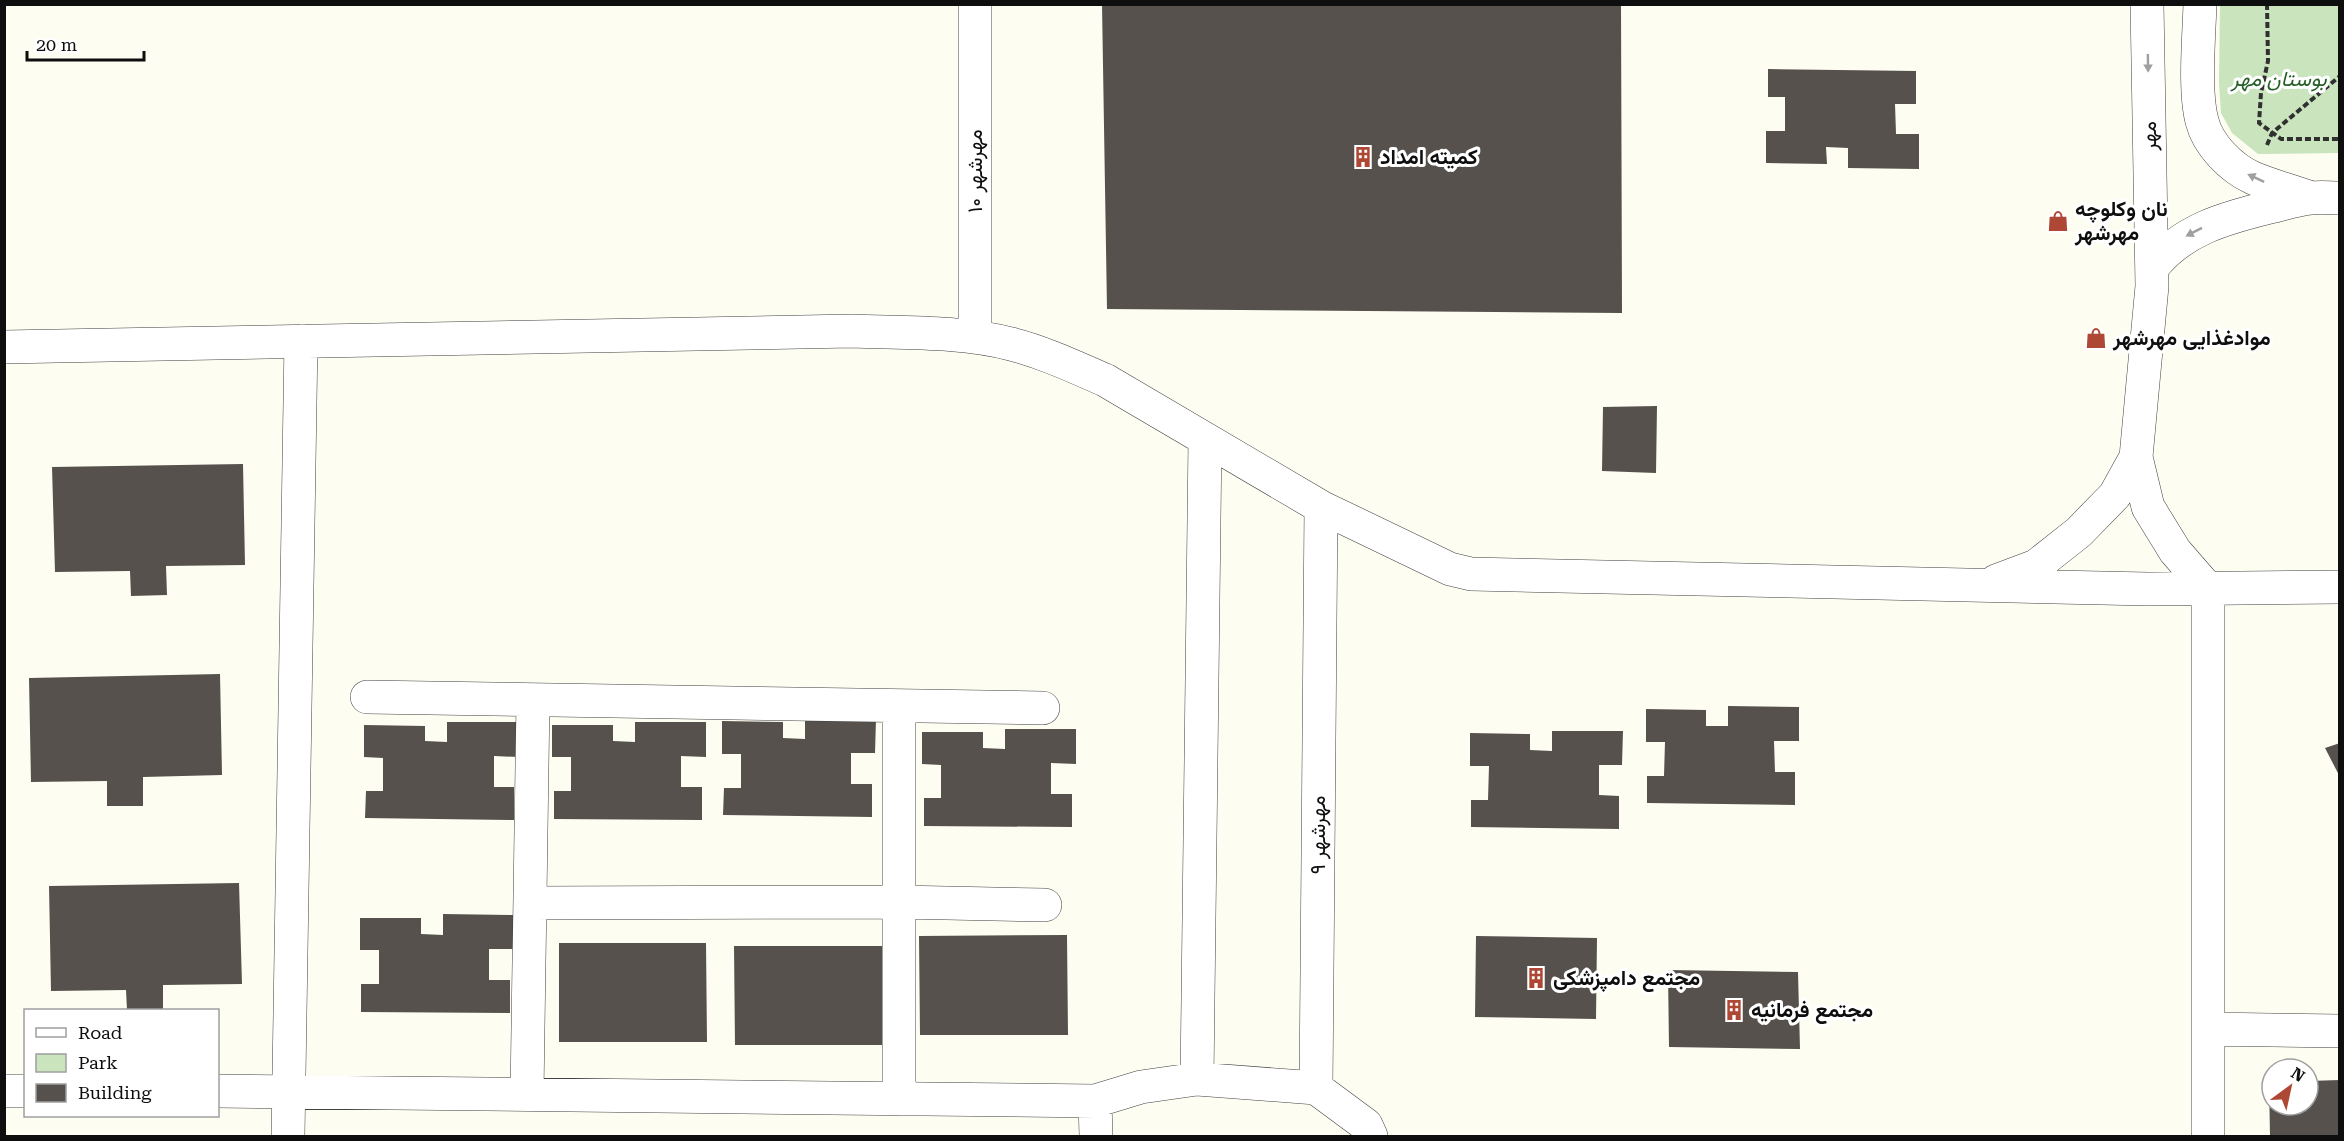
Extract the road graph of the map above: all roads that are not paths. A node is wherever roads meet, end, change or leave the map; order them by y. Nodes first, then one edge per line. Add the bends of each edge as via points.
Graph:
1 (975, 4) edge
2 (2147, 4) edge
3 (2200, 4) edge
4 (2325, 198) edge
5 (2152, 268) junction
6 (975, 337) junction
7 (301, 341) junction
8 (4, 347) edge
9 (1205, 440) junction
10 (2136, 457) junction
11 (1321, 507) junction
12 (1985, 586) junction
13 (2340, 588) edge
14 (2208, 589) junction
15 (367, 697) dead end
16 (533, 700) junction
17 (899, 707) junction
18 (1043, 708) dead end
19 (899, 902) junction
20 (530, 903) junction
21 (1045, 905) dead end
22 (2208, 1029) junction
23 (2340, 1031) edge
24 (1197, 1079) junction
25 (1316, 1088) junction
26 (4, 1090) edge
27 (24, 1091) edge
28 (219, 1091) edge
29 (288, 1091) junction
30 (527, 1094) junction
31 (899, 1099) junction
32 (1095, 1101) junction
33 (288, 1137) edge
34 (1096, 1137) edge
35 (1371, 1137) edge
36 (2208, 1137) edge

1 - 6 street, مهرشهر ۱۰
2 -> 5 street, مهر
4 -> 3 street via 2252,177 2223,156 2210,140 2202,121 2199,88
4 -> 5 street via 2252,211 2204,227 2168,248
5 - 10 street, مهر
6 - 7 street via 852,331
6 - 9 street via 1012,344 1105,380
7 - 8 street
7 - 29 street
9 - 11 street
9 - 24 street
10 - 12 street via 2115,495 2079,532 2036,566
10 - 14 street via 2148,507 2175,551
11 - 12 street via 1450,569 1471,574
11 - 25 street, مهرشهر ۹
12 - 14 street
13 - 14 street
14 - 22 street
15 - 16 street
16 - 17 street
16 - 20 street
17 - 18 street
17 - 19 street
19 - 20 street
19 - 21 street
19 - 31 street
20 - 30 street
22 - 23 street
22 - 36 street
24 - 25 street
24 - 32 street via 1141,1088
25 - 35 street via 1365,1125
26 - 27 street
28 - 29 street
29 - 30 street
29 - 33 street
30 - 31 street
31 - 32 street
32 - 34 street

